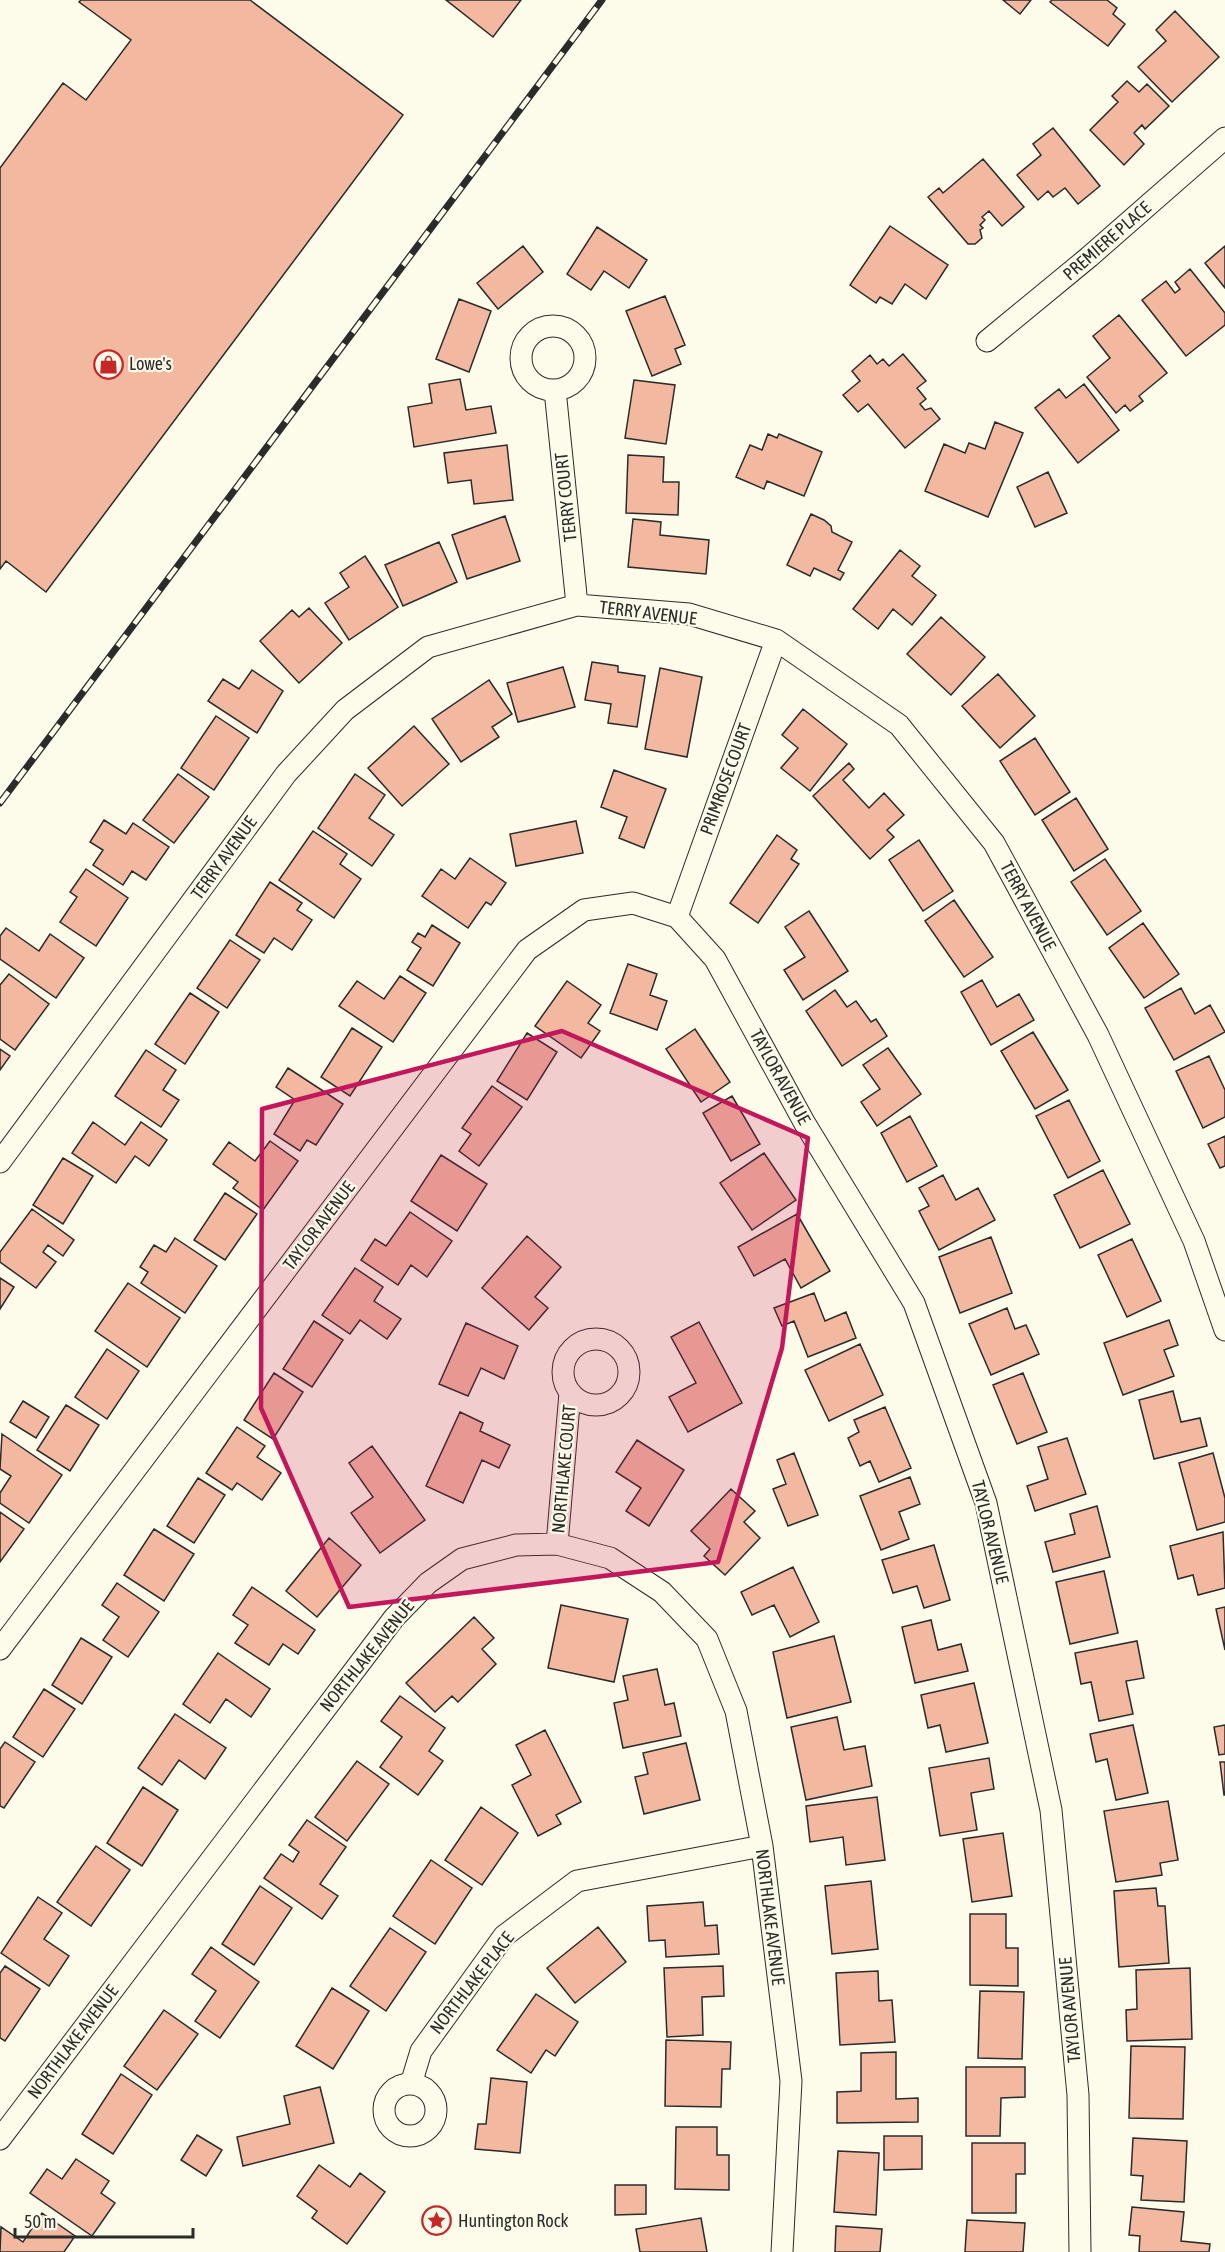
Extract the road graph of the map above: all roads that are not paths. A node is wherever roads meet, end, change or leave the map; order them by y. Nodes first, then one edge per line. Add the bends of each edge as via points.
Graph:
1 (1225, 138) edge
2 (987, 341) dead end
3 (555, 390) dead end
4 (577, 605) junction
5 (776, 640) junction
6 (677, 917) junction
7 (0, 1162) edge
8 (1225, 1330) edge
9 (570, 1393) dead end
10 (557, 1544) junction
11 (0, 1649) edge
12 (762, 1846) junction
13 (411, 2084) dead end
14 (0, 2139) edge
15 (782, 2252) edge
16 (1080, 2252) edge

1 - 2 street, PREMIERE PLACE
3 - 4 street, TERRY COURT
4 - 5 street, TERRY AVENUE via 689,614
4 - 7 street, TERRY AVENUE via 428,647 345,710 286,774
5 - 6 street, PRIMROSE COURT
5 - 8 street, TERRY AVENUE via 899,725 994,843 1098,1035 1194,1241
6 - 11 street, TAYLOR AVENUE via 633,903 584,910 527,950
6 - 16 street, TAYLOR AVENUE via 715,959 804,1122 914,1303 986,1503 1051,1810 1078,2095
9 - 10 street, NORTHLAKE COURT
10 - 12 street, NORTHLAKE AVENUE via 610,1558 662,1592 707,1639 736,1711
10 - 14 street, NORTHLAKE AVENUE via 516,1545 462,1559 428,1583 394,1618
12 - 13 street, NORTHLAKE PLACE via 577,1881 504,1936 421,2051
12 - 15 street, NORTHLAKE AVENUE via 791,2081

